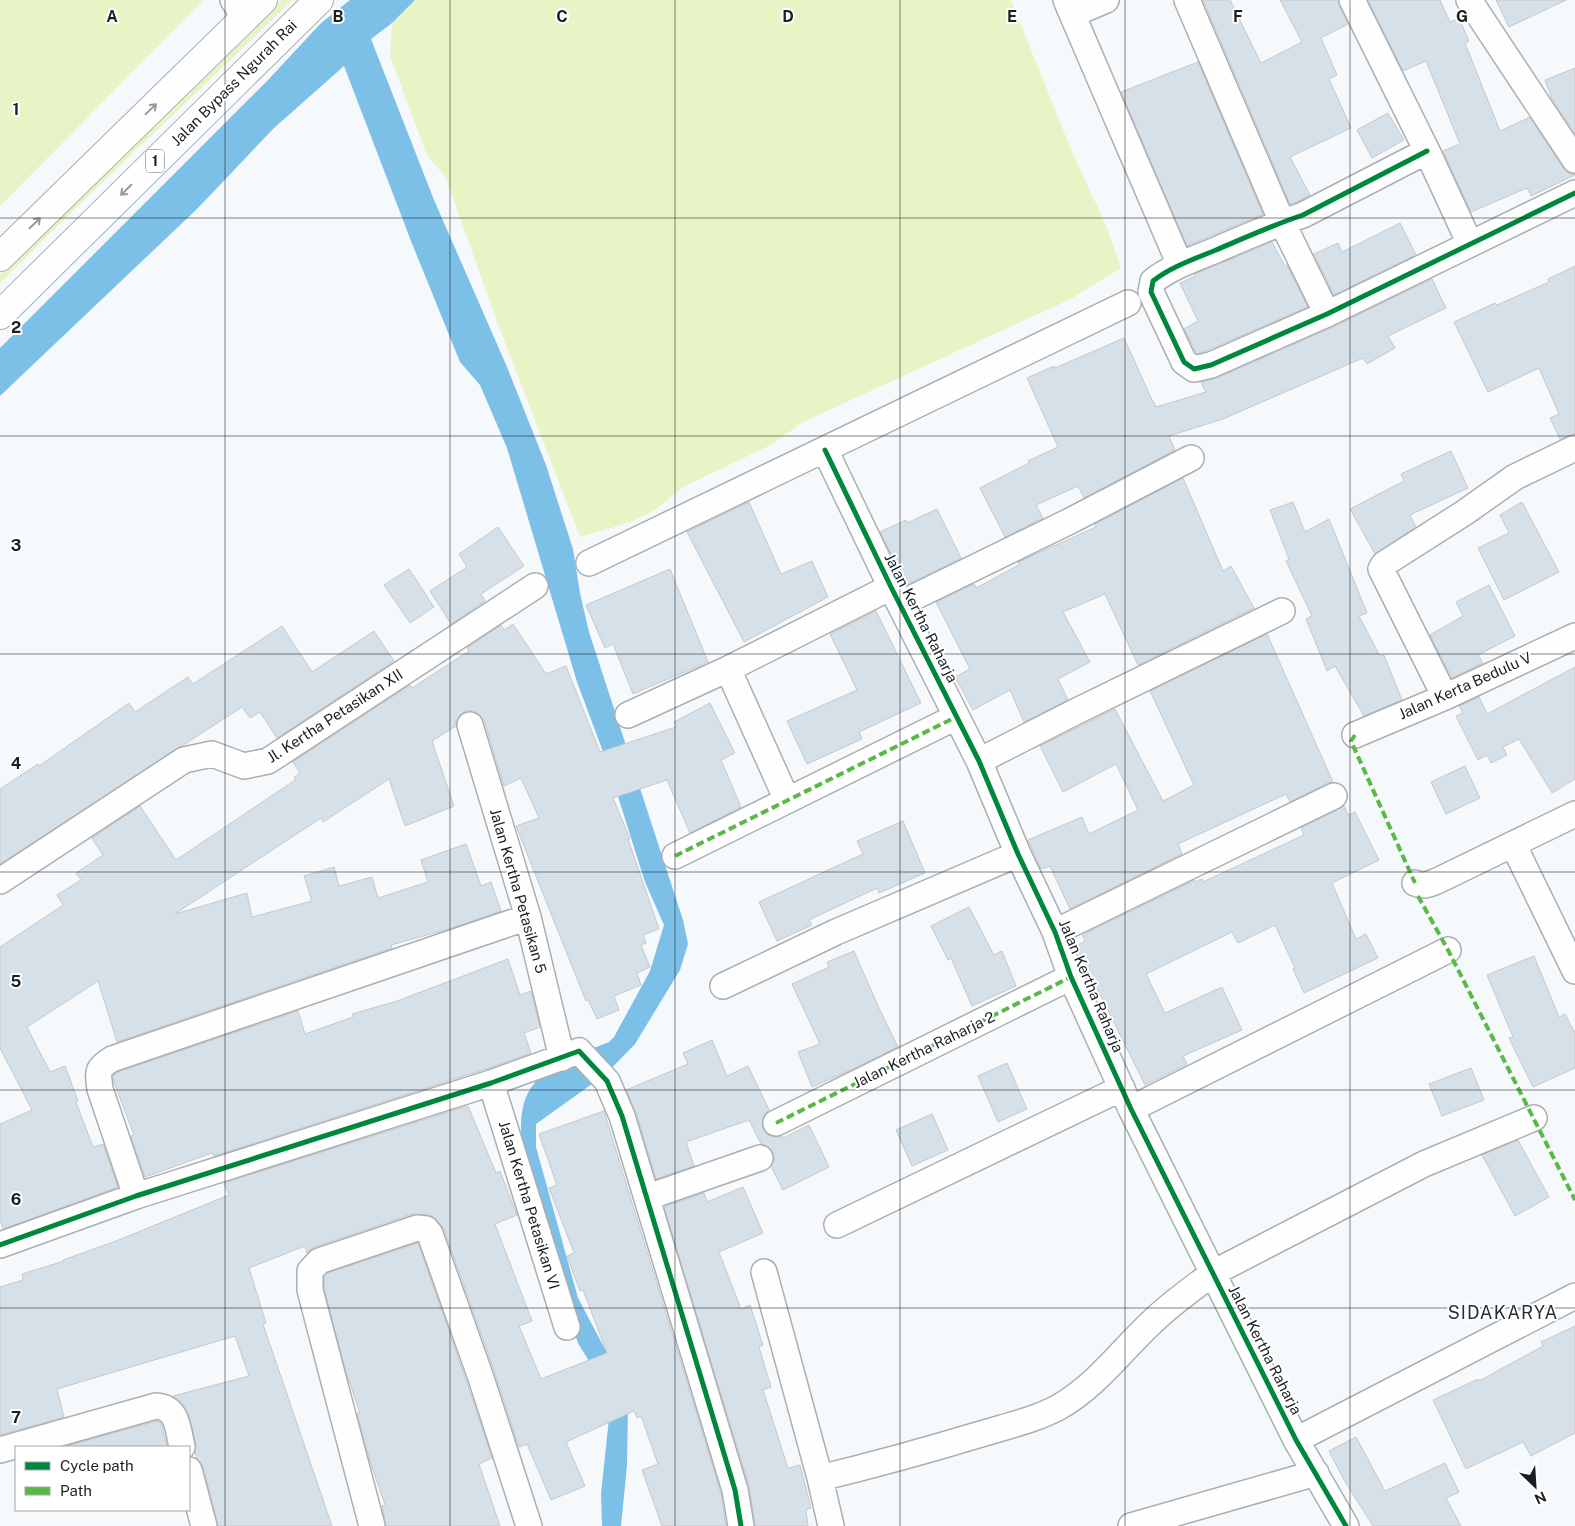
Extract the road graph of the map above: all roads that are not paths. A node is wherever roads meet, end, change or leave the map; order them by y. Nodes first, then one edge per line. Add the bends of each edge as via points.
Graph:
1 (1106, 0) edge
2 (1187, 0) edge
3 (1352, 0) edge
4 (1469, 0) edge
5 (315, 4) edge
6 (247, 6) edge
7 (1070, 7) edge
8 (1427, 151) junction
9 (1575, 160) edge
10 (1575, 193) edge
11 (1282, 222) junction
12 (1470, 244) junction
13 (0, 257) edge
14 (1180, 265) junction
15 (1128, 302) dead end
16 (1327, 314) junction
17 (0, 315) edge
18 (1575, 448) edge
19 (825, 450) junction
20 (1191, 458) dead end
21 (589, 563) dead end
22 (535, 586) dead end
23 (896, 595) junction
24 (1282, 611) dead end
25 (1575, 636) edge
26 (728, 669) junction
27 (1444, 697) junction
28 (628, 714) dead end
29 (956, 717) junction
30 (470, 725) dead end
31 (1354, 735) dead end
32 (979, 761) junction
33 (1334, 796) dead end
34 (787, 800) junction
35 (1575, 814) edge
36 (1513, 844) junction
37 (1018, 854) junction
38 (675, 856) dead end
39 (0, 881) edge
40 (1415, 883) dead end
41 (528, 917) junction
42 (1055, 932) junction
43 (1448, 950) dead end
44 (1575, 970) edge
45 (1071, 977) junction
46 (723, 986) dead end
47 (571, 1054) junction
48 (491, 1084) junction
49 (1127, 1098) junction
50 (1534, 1118) dead end
51 (776, 1123) dead end
52 (760, 1158) dead end
53 (136, 1196) junction
54 (648, 1197) junction
55 (837, 1225) dead end
56 (0, 1245) edge
57 (764, 1272) dead end
58 (1213, 1273) junction
59 (1575, 1296) edge
60 (567, 1326) dead end
61 (1296, 1440) junction
62 (182, 1446) edge
63 (0, 1450) edge
64 (1316, 1472) junction
65 (190, 1474) edge
66 (820, 1478) junction
67 (204, 1526) edge
68 (372, 1526) edge
69 (529, 1526) edge
70 (742, 1526) edge
71 (832, 1526) edge
72 (1131, 1526) edge
73 (1346, 1526) edge

1 - 7 street
2 - 11 street
3 - 8 street
4 - 9 street
5 -> 17 highway, Jalan Bypass Ngurah Rai / 1
13 -> 6 highway
7 - 14 street
8 - 11 street
8 - 12 street
10 - 12 street
11 - 14 street
11 - 16 street
12 - 16 street
14 - 16 street via 1152,281 1151,292 1184,362 1194,369 1211,365
15 - 19 street
18 - 27 street via 1501,485 1381,569
19 - 21 street
19 - 23 street, Jalan Kertha Raharja
20 - 23 street via 1070,521
22 - 39 street, Jl. Kertha Petasikan XII via 268,762 244,766 212,754 184,760
23 - 26 street
23 - 29 street, Jalan Kertha Raharja
24 - 32 street
25 - 27 street, Jalan Kerta Bedulu V
26 - 28 street
26 - 34 street
27 - 31 street, Jalan Kerta Bedulu V
29 - 32 street, Jalan Kertha Raharja
29 - 34 street
30 - 41 street, Jalan Kertha Petasikan 5
32 - 37 street, Jalan Kertha Raharja
33 - 42 street
34 - 38 street
35 - 36 street
36 - 40 street via 1437,881 1425,885
36 - 44 street
37 - 42 street, Jalan Kertha Raharja
37 - 46 street via 836,932
41 - 47 street, Jalan Kertha Petasikan 5
41 - 53 street via 112,1059 101,1066 98,1072 100,1089
42 - 45 street, Jalan Kertha Raharja
43 - 49 street
45 - 49 street, Jalan Kertha Raharja
45 - 51 street, Jalan Kertha Raharja 2
47 - 48 street
47 - 54 street via 607,1082 622,1116
48 - 53 street
48 - 60 street, Jalan Kertha Petasikan VI
49 - 55 street
49 - 58 street, Jalan Kertha Raharja
50 - 58 street via 1424,1164
52 - 54 street
53 - 56 street
54 - 70 street via 735,1490
57 - 66 street
58 - 61 street, Jalan Kertha Raharja
58 - 66 street via 1150,1323 1107,1370 1060,1407 907,1456
59 - 61 street
61 - 64 street, Jalan Kertha Raharja
62 - 63 street via 173,1414 164,1406 156,1406
64 - 72 street
64 - 73 street, Jalan Kertha Raharja
65 - 67 street
66 - 71 street
68 - 69 street via 310,1290 310,1271 320,1261 417,1228 426,1228 430,1234

